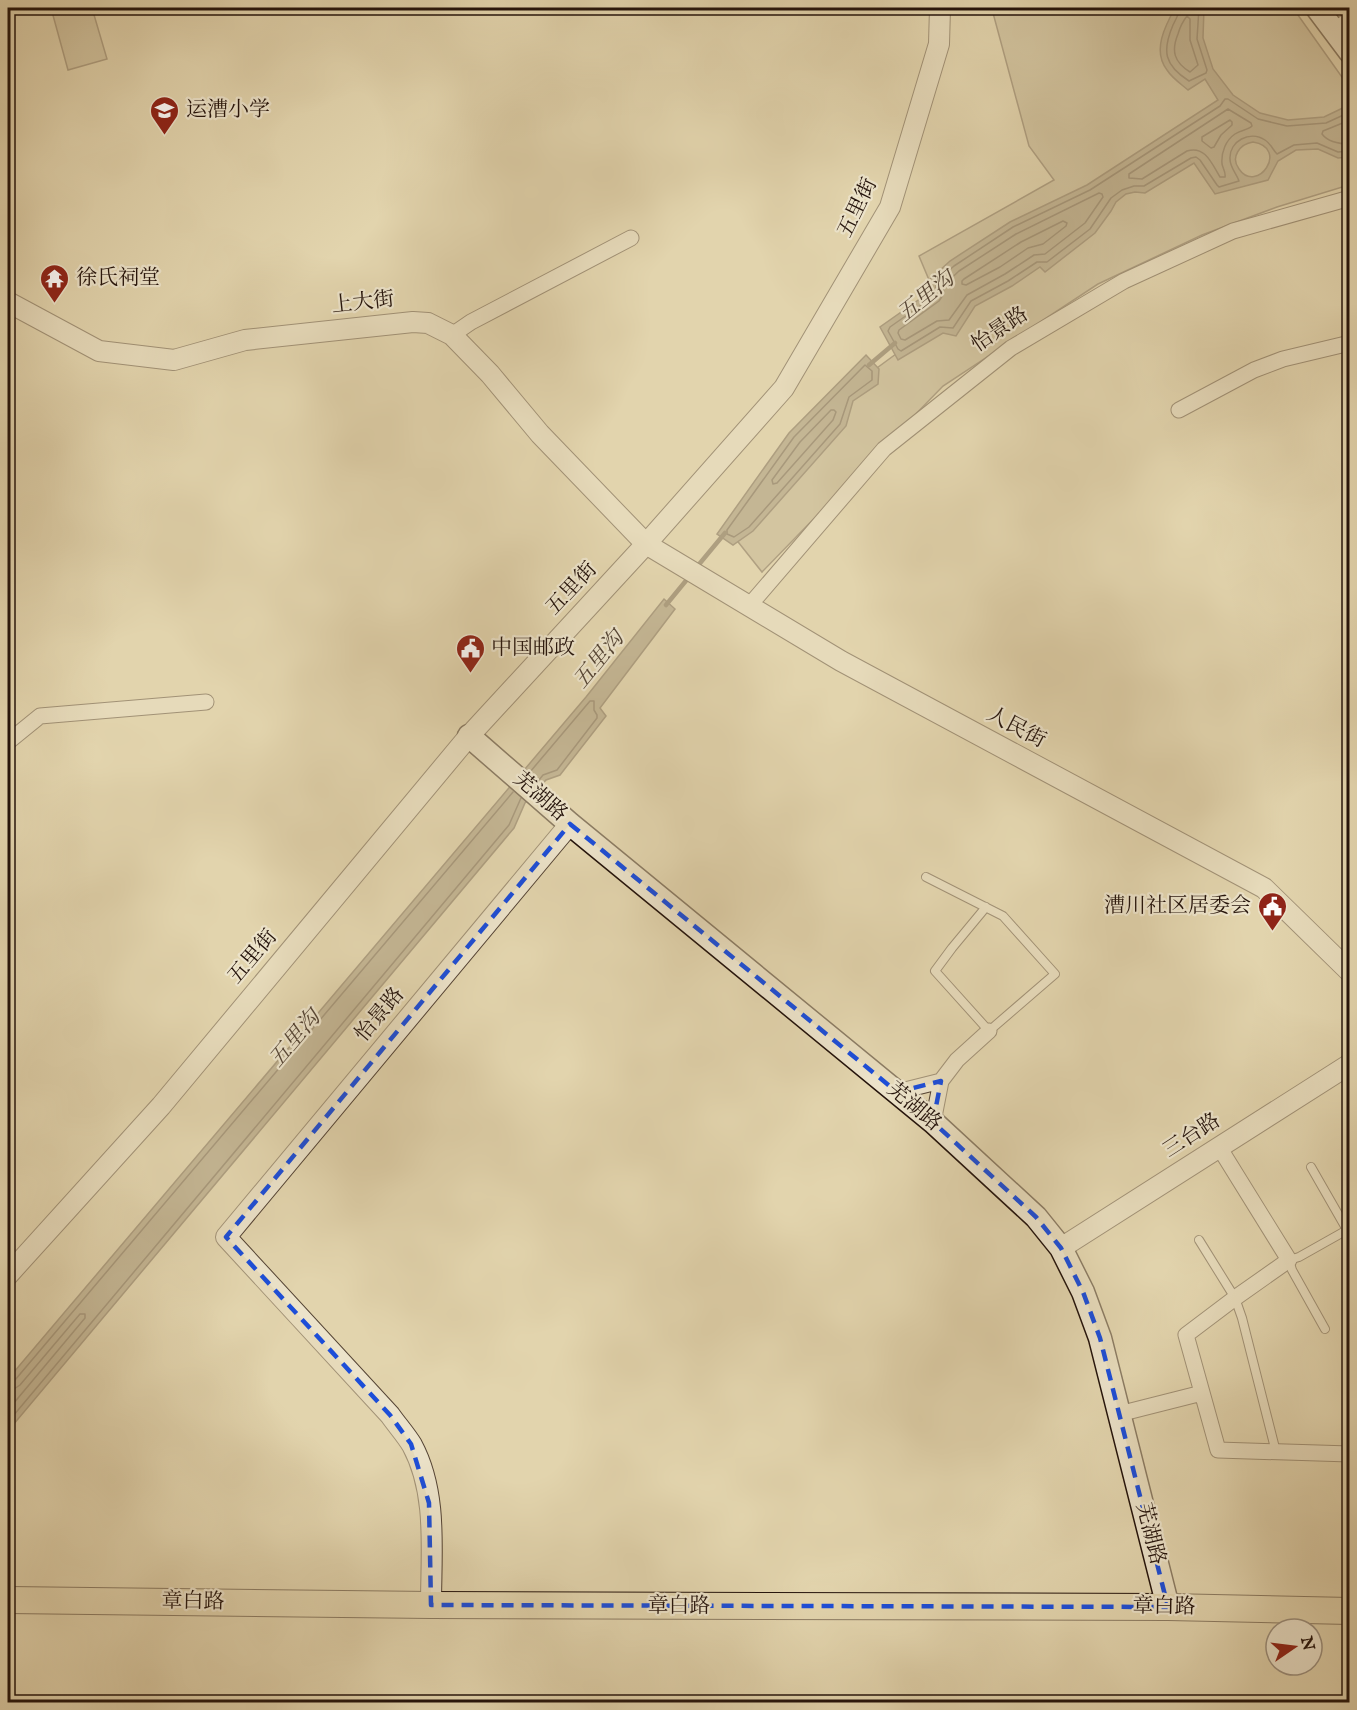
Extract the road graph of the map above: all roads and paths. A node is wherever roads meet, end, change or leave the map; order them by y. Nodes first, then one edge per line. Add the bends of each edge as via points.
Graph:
1 (940, 8) edge
2 (1317, 8) edge
3 (1341, 21) edge
4 (1350, 52) edge
5 (1350, 198) edge
6 (631, 238) dead end
7 (8, 302) edge
8 (452, 335) junction
9 (1350, 343) edge
10 (1179, 410) dead end
11 (646, 544) junction
12 (749, 606) junction
13 (206, 702) dead end
14 (469, 735) junction
15 (8, 742) edge
16 (570, 824) junction
17 (926, 877) dead end
18 (986, 907) junction
19 (1350, 972) edge
20 (989, 1031) junction
21 (1350, 1064) edge
22 (941, 1081) junction
23 (897, 1092) junction
24 (933, 1122) junction
25 (1219, 1147) junction
26 (1311, 1167) dead end
27 (1348, 1232) edge
28 (1199, 1240) dead end
29 (1061, 1248) junction
30 (1289, 1260) junction
31 (8, 1275) edge
32 (1235, 1298) junction
33 (1325, 1329) dead end
34 (1347, 1378) dead end
35 (1350, 1388) edge
36 (1202, 1393) junction
37 (1119, 1414) junction
38 (1276, 1452) junction
39 (1350, 1454) edge
40 (8, 1600) edge
41 (431, 1605) junction
42 (1168, 1607) junction
43 (1350, 1611) edge

1 - 11 street, 五里街 via 939,44 890,207 784,388
2 - 3 main road
3 - 4 main road
5 - 12 street, 怡景路 via 1233,231 1124,281 1011,348 884,449
6 - 8 street
7 - 8 street, 上大街 via 99,351 174,360 245,340 413,322 428,323
8 - 11 street, 上大街
9 - 10 street via 1254,370
11 - 12 street, 人民街
11 - 14 street, 五里街
12 - 19 street, 人民街 via 841,661 1264,888
13 - 15 street via 40,716
14 - 16 main road, 芜湖路
14 - 31 street, 五里街 via 161,1106
16 - 23 main road, 芜湖路
16 - 41 street, 怡景路 via 226,1237 390,1415 411,1444 421,1465 429,1503
17 - 18 lane
18 - 20 lane via 935,971
18 - 20 lane via 1003,916 1055,974
20 - 22 street via 957,1060
21 - 25 street, 三台路
22 - 23 street
22 - 24 street
23 - 24 main road, 芜湖路
24 - 29 main road, 芜湖路 via 1036,1217
25 - 29 street, 三台路
25 - 30 street
26 - 27 lane
27 - 30 lane
28 - 32 lane
29 - 37 main road, 芜湖路 via 1100,1338
30 - 32 street
30 - 33 lane
32 - 36 street via 1186,1335
32 - 38 lane
34 - 35 lane
36 - 37 street
36 - 38 street via 1218,1450
37 - 42 main road, 芜湖路
38 - 39 street
40 - 41 main road, 章白路
41 - 42 main road, 章白路
42 - 43 main road, 章白路

